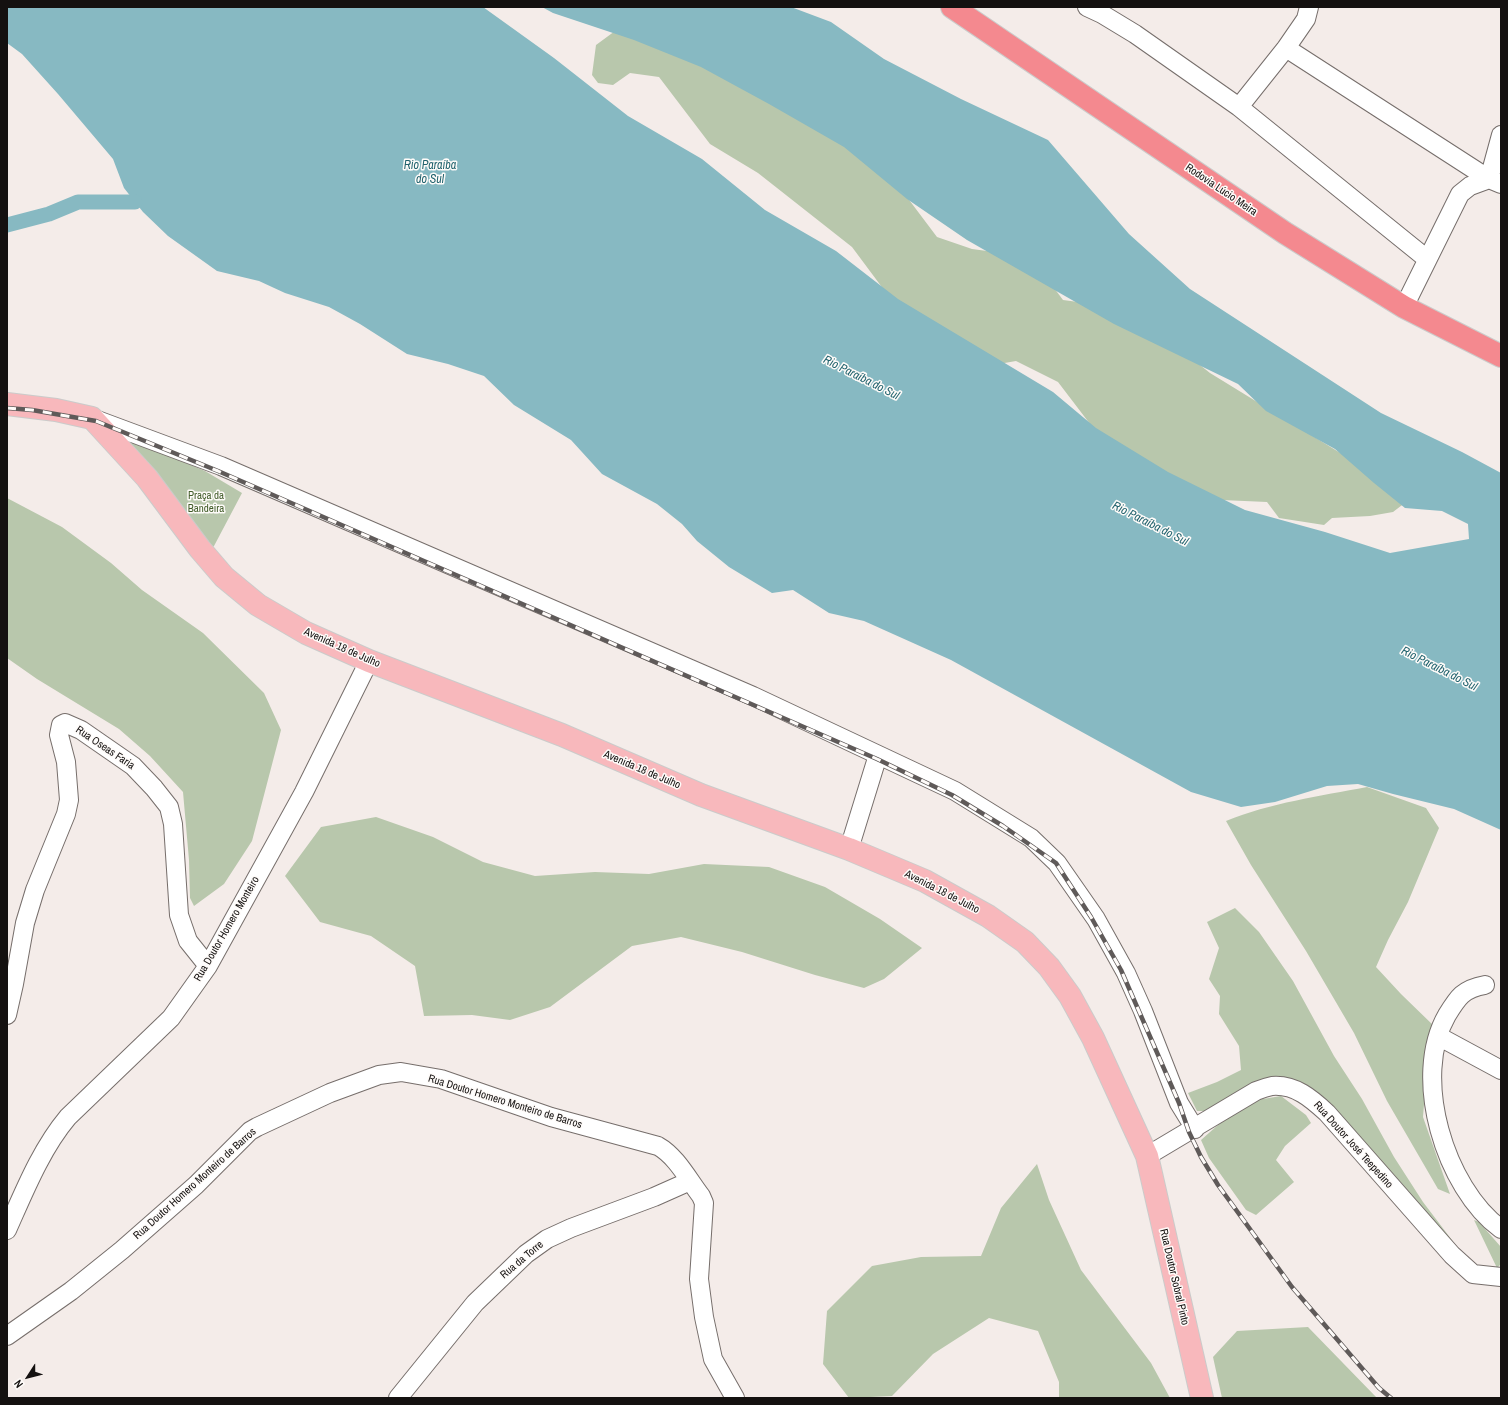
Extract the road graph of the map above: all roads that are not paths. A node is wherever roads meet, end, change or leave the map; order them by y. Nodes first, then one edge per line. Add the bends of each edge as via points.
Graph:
1 (952, 7) edge
2 (1087, 7) edge
3 (1309, 7) edge
4 (1286, 48) junction
5 (1239, 107) junction
6 (1501, 135) edge
7 (1495, 182) edge
8 (1427, 259) junction
9 (1404, 307) junction
10 (1501, 356) edge
11 (7, 404) edge
12 (92, 418) junction
13 (369, 661) junction
14 (878, 755) junction
15 (849, 849) junction
16 (208, 966) junction
17 (1485, 985) dead end
18 (7, 1015) edge
19 (1438, 1036) junction
20 (1501, 1070) edge
21 (1195, 1129) junction
22 (1146, 1156) junction
23 (690, 1181) junction
24 (1501, 1229) edge
25 (7, 1230) edge
26 (1501, 1277) edge
27 (7, 1336) edge
28 (398, 1398) edge
29 (735, 1398) edge
30 (1202, 1398) edge

1 - 9 highway, Rodovia Lúcio Meira via 1285,233
2 - 5 street via 1135,34
3 - 4 street via 1306,19
4 - 5 street
4 - 7 street
5 - 8 street
6 - 7 street
7 - 8 street via 1470,186 1460,194
8 - 9 street
9 - 10 highway, Rodovia Lúcio Meira
11 - 12 main road via 56,410
12 - 13 main road, Avenida 18 de Julho via 146,478 224,577 258,605 306,633
12 - 14 street via 221,466 753,696
13 - 15 main road, Avenida 18 de Julho via 562,735 701,795
13 - 16 street, Rua Doutor Homero Monteiro via 304,792
14 - 15 street
14 - 21 street via 955,790 1031,838 1057,862 1096,919 1126,973 1179,1103
15 - 22 main road, Avenida 18 de Julho via 925,881 988,916 1025,942 1049,967 1070,996 1093,1038
16 - 18 street, Rua Oseas Faria via 188,941 179,915 173,824 169,807 133,766 80,730 65,723 61,726 59,735 66,762 69,800 25,924
16 - 25 street, Rua Doutor Homero Monteiro via 171,1018 68,1117 55,1133 22,1195
17 - 19 street via 1465,991 1457,998
19 - 20 street
19 - 24 street via 1432,1064 1432,1090 1440,1136 1460,1182 1478,1206
21 - 22 street, Rua Doutor José Teepedino
21 - 26 street, Rua Doutor José Teepedino via 1256,1091 1272,1086 1296,1090 1327,1113 1452,1255 1473,1274
22 - 30 main road, Rua Doutor Sobral Pinto
23 - 27 street, Rua Doutor Homero Monteiro de Barros via 672,1157 658,1146 551,1118 441,1079 401,1072 379,1075 330,1093 250,1131 196,1185 122,1250
23 - 28 street, Rua da Torre via 571,1228 547,1239 526,1254 475,1302
23 - 29 street, Rua Doutor Homero Monteiro de Barros via 704,1203 699,1279 704,1317 713,1359

